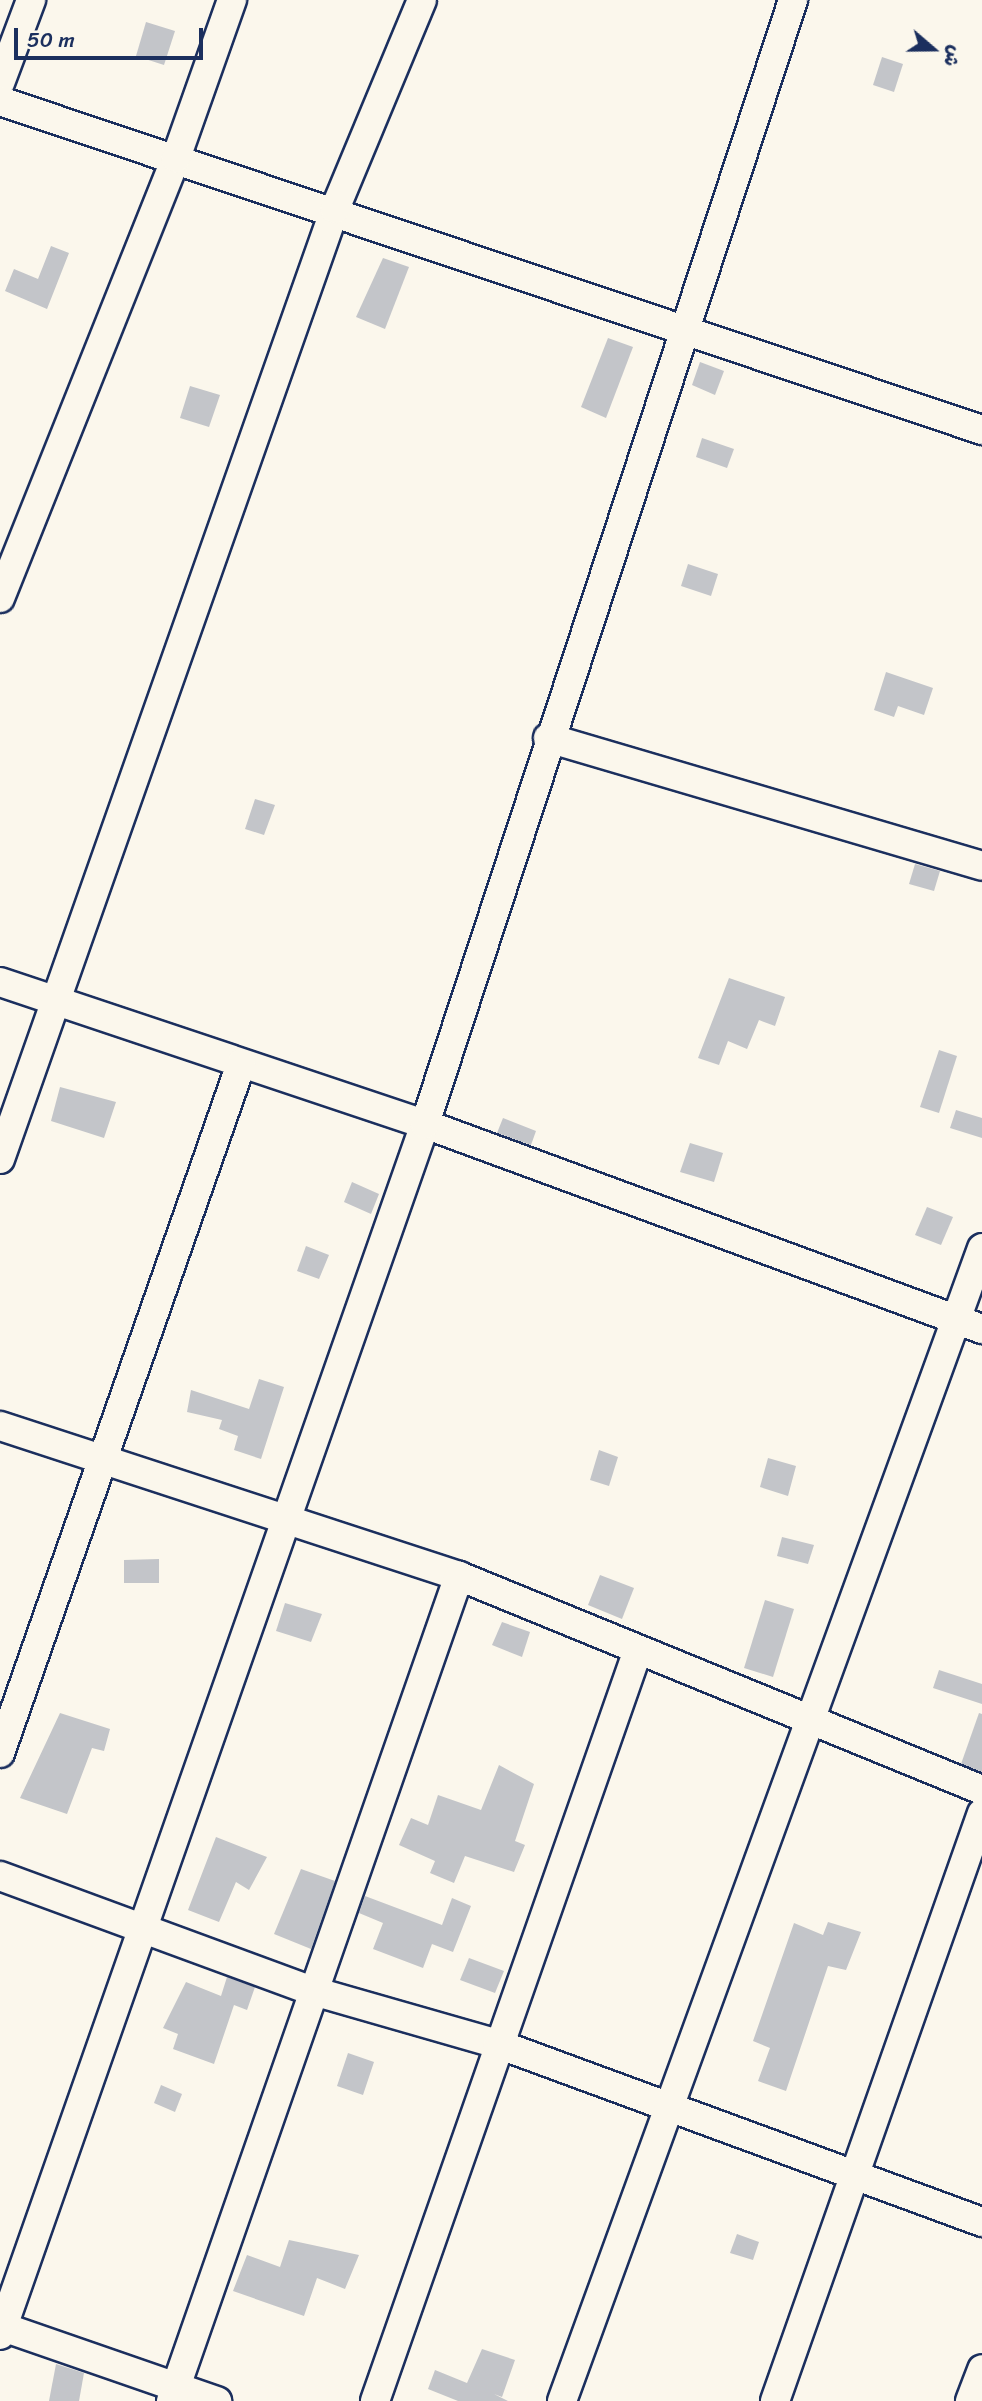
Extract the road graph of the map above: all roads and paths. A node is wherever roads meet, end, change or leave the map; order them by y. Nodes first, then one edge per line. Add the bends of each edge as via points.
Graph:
1 (31, 0) edge
2 (232, 0) edge
3 (422, 0) edge
4 (793, 0) edge
5 (0, 83) edge
6 (0, 101) edge
7 (176, 158) junction
8 (335, 209) junction
9 (684, 335) junction
10 (982, 430) edge
11 (0, 598) edge
12 (548, 738) junction
13 (982, 866) edge
14 (0, 982) edge
15 (57, 1002) junction
16 (241, 1063) junction
17 (425, 1124) junction
18 (0, 1160) edge
19 (982, 1248) edge
20 (971, 1325) edge
21 (0, 1426) edge
22 (100, 1461) junction
23 (284, 1522) junction
24 (459, 1576) junction
25 (638, 1650) junction
26 (814, 1723) junction
27 (0, 1753) edge
28 (982, 1790) edge
29 (982, 1813) edge
30 (0, 1875) edge
31 (139, 1927) junction
32 (313, 1991) junction
33 (498, 2043) junction
34 (673, 2109) junction
35 (854, 2176) junction
36 (982, 2222) edge
37 (1, 2330) edge
38 (982, 2369) edge
39 (173, 2394) edge
40 (217, 2401) edge
41 (375, 2401) edge
42 (562, 2401) edge
43 (775, 2401) edge
44 (971, 2401) edge

1 - 5 street
2 - 7 street
3 - 8 street
4 - 9 street
6 - 7 street
7 - 8 street
7 - 11 street
8 - 9 street
8 - 15 street
9 - 10 street
9 - 12 street
12 - 13 street
12 - 17 street
14 - 15 street
15 - 16 street
15 - 18 street
16 - 17 street
16 - 22 street
17 - 20 street
17 - 23 street
19 - 20 street
20 - 26 street
21 - 22 street
22 - 23 street
22 - 27 street
23 - 24 street
23 - 31 street
24 - 25 street
24 - 32 street
25 - 26 street
25 - 33 street
26 - 28 street
26 - 34 street
29 - 35 street
30 - 31 street
31 - 32 street
31 - 37 street
32 - 33 street
32 - 39 street
33 - 34 street
33 - 41 street
34 - 35 street
34 - 42 street
35 - 36 street
35 - 43 street
37 - 39 street
38 - 44 street
39 - 40 street

